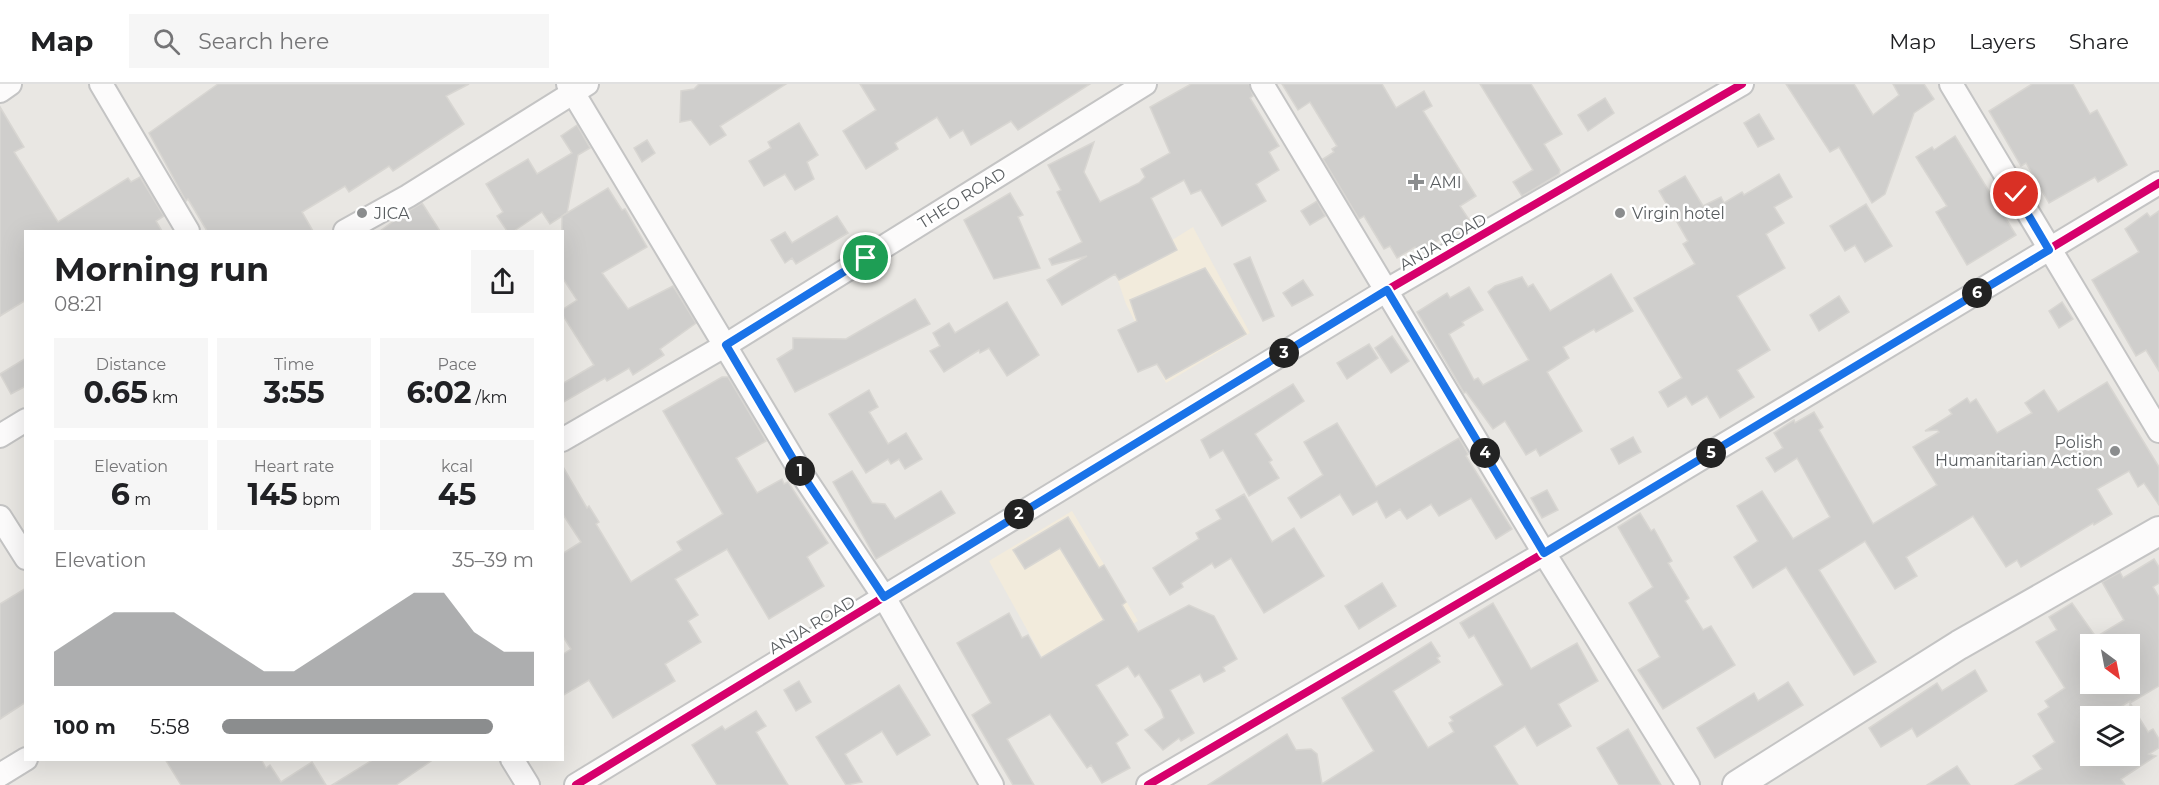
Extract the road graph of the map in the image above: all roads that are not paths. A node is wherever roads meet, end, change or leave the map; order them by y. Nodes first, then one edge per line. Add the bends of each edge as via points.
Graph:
1 (10, 84) edge
2 (101, 84) edge
3 (1145, 84) edge
4 (1262, 84) edge
5 (1742, 84) edge
6 (1951, 84) edge
7 (576, 87) edge
8 (0, 91) edge
9 (2159, 183) edge
10 (187, 230) edge
11 (347, 230) edge
12 (2049, 250) junction
13 (1387, 290) junction
14 (726, 345) junction
15 (24, 421) edge
16 (2159, 431) edge
17 (0, 436) edge
18 (564, 439) edge
19 (0, 517) edge
20 (2159, 531) edge
21 (1544, 553) junction
22 (24, 555) edge
23 (884, 597) junction
24 (24, 760) edge
25 (513, 761) edge
26 (0, 775) edge
27 (528, 785) edge
28 (576, 785) edge
29 (992, 785) edge
30 (1148, 785) edge
31 (1689, 785) edge
32 (1737, 785) edge

1 - 8 street
2 - 10 street
3 - 14 street, THEO ROAD
4 - 13 street
5 - 13 street, ANJA ROAD
6 - 12 street
7 - 11 street via 408,196
7 - 14 street
9 - 12 street
12 - 16 street
12 - 21 street
13 - 21 street
13 - 23 street, ANJA ROAD
14 - 18 street, THEO ROAD
14 - 23 street via 802,474
15 - 17 street
19 - 22 street
20 - 32 street via 1959,645
21 - 30 street
21 - 31 street
23 - 28 street, ANJA ROAD
23 - 29 street
24 - 26 street
25 - 27 street

